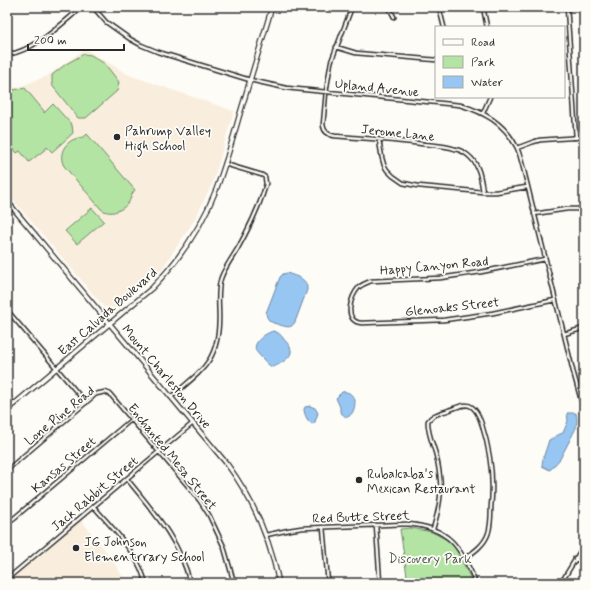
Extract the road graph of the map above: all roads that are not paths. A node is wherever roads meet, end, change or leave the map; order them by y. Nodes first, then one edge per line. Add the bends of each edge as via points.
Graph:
1 (82, 7) edge
2 (93, 7) edge
3 (272, 7) edge
4 (352, 7) edge
5 (388, 7) edge
6 (439, 7) edge
7 (483, 7) edge
8 (567, 7) edge
9 (394, 17) dead end
10 (444, 26) edge
11 (487, 26) edge
12 (336, 47) junction
13 (7, 55) edge
14 (435, 60) edge
15 (250, 80) junction
16 (326, 92) junction
17 (490, 98) edge
18 (484, 113) junction
19 (584, 137) edge
20 (576, 138) junction
21 (379, 140) junction
22 (517, 148) junction
23 (225, 164) junction
24 (527, 187) junction
25 (483, 192) junction
26 (7, 201) edge
27 (584, 209) edge
28 (534, 214) junction
29 (545, 259) junction
30 (555, 300) junction
31 (7, 310) edge
32 (352, 319) joint
33 (110, 324) junction
34 (584, 328) edge
35 (564, 334) junction
36 (57, 368) junction
37 (105, 392) joint
38 (7, 395) edge
39 (171, 397) junction
40 (86, 403) junction
41 (14, 404) junction
42 (584, 405) edge
43 (7, 410) edge
44 (132, 419) junction
45 (193, 423) junction
46 (159, 452) junction
47 (7, 470) edge
48 (127, 479) junction
49 (94, 506) junction
50 (7, 524) edge
51 (376, 525) junction
52 (323, 527) junction
53 (433, 529) junction
54 (266, 535) junction
55 (584, 545) edge
56 (465, 558) junction
57 (575, 558) junction
58 (584, 564) edge
59 (7, 579) edge
60 (146, 583) edge
61 (190, 583) edge
62 (234, 583) edge
63 (278, 583) edge
64 (328, 583) edge
65 (380, 583) edge
66 (476, 583) edge
67 (561, 583) edge

1 - 13 street via 39,42
2 - 15 street, Upland Avenue via 106,22 141,45
3 - 15 main road, East Calvada Boulevard
4 - 12 street, Jerome Lane
5 - 9 street
6 - 10 street
7 - 11 street
8 - 20 street
12 - 14 street via 356,53
12 - 16 street, Jerome Lane
15 - 16 street, Upland Avenue via 286,88
15 - 23 main road, East Calvada Boulevard
16 - 18 street, Upland Avenue via 460,105
16 - 21 street, Jerome Lane via 323,129 327,133
17 - 18 street
18 - 22 street, Upland Avenue via 501,127
19 - 20 street
20 - 22 street via 540,140
21 - 25 street, Jerome Lane via 446,146 461,151 475,163 481,176
21 - 25 street via 384,165 400,182
22 - 24 street, Upland Avenue
23 - 33 main road, East Calvada Boulevard via 208,208 187,245 161,278
23 - 39 street via 262,175 266,184 249,226 221,278 216,348 205,368
24 - 25 street
24 - 28 street, Upland Avenue
26 - 33 main road, Mount Charleston Drive
27 - 28 street via 567,208
28 - 29 street, Upland Avenue
29 - 30 street, Upland Avenue
29 - 32 street, Happy Canyon Road via 440,278 371,281 361,286 352,298
30 - 32 street, Glenoaks Street via 444,320 358,323
30 - 35 street, Upland Avenue
31 - 36 street
33 - 36 main road, East Calvada Boulevard
33 - 39 main road, Mount Charleston Drive
34 - 35 street
35 - 42 street, Upland Avenue
36 - 40 street
36 - 41 main road, East Calvada Boulevard
37 - 40 street, Lone Pine Road via 96,394
37 - 44 street, Enchanted Mesa Street via 114,397
38 - 41 street
39 - 45 main road, Mount Charleston Drive
40 - 47 street, Lone Pine Road
41 - 43 main road, East Calvada Boulevard
44 - 46 street, Enchanted Mesa Street
44 - 50 street, Kansas Street
45 - 46 street, Jack Rabbit Street
45 - 54 main road, Mount Charleston Drive via 238,478
46 - 48 street, Jack Rabbit Street
46 - 62 street, Enchanted Mesa Street via 200,500 209,515 224,547
48 - 49 street, Jack Rabbit Street
48 - 61 street via 170,536 185,564
49 - 59 street, Jack Rabbit Street
49 - 60 street via 135,557
51 - 52 street, Red Butte Street
51 - 53 street, Red Butte Street via 416,525
51 - 65 street
52 - 54 street, Red Butte Street
52 - 64 street
53 - 56 street, Red Butte Street via 450,539
53 - 56 street via 441,487 428,421 432,416 468,405 474,408 486,436 493,488 487,535 480,546
54 - 63 main road, Mount Charleston Drive
55 - 57 street
56 - 66 street, Red Butte Street
57 - 58 street
57 - 67 street

